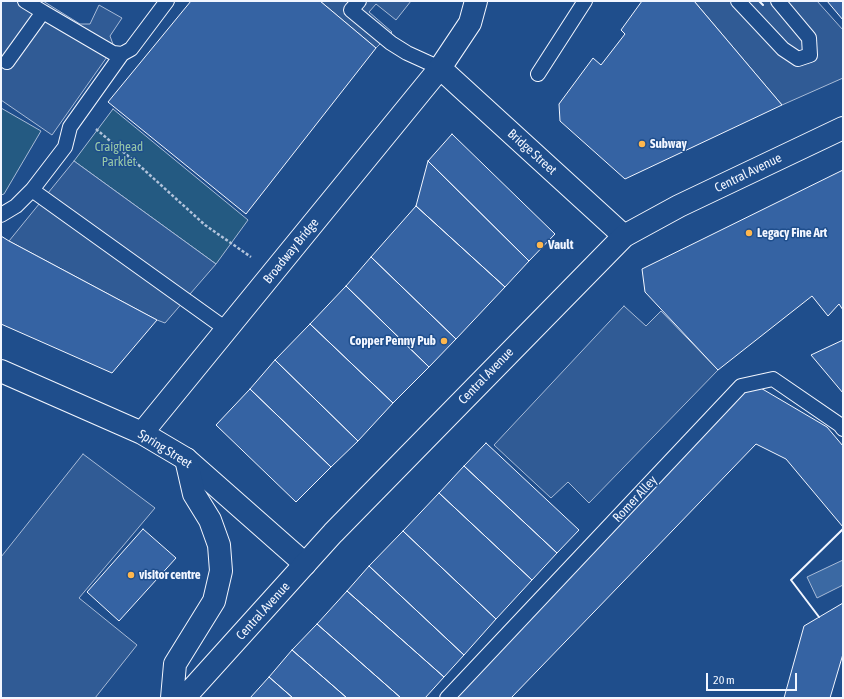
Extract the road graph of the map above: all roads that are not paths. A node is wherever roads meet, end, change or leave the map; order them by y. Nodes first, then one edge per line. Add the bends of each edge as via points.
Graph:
1 (25, 1) edge
2 (167, 1) edge
3 (359, 1) edge
4 (476, 1) edge
5 (586, 1) edge
6 (738, 1) edge
7 (778, 1) edge
8 (43, 12) junction
9 (122, 54) junction
10 (8, 62) dead end
11 (440, 68) junction
12 (538, 74) dead end
13 (843, 128) edge
14 (32, 190) junction
15 (1, 215) edge
16 (624, 236) junction
17 (226, 330) junction
18 (1, 371) edge
19 (843, 429) edge
20 (142, 433) junction
21 (186, 459) junction
22 (305, 564) junction
23 (172, 698) edge
24 (184, 698) edge
25 (447, 698) edge

1 - 8 lane
2 - 9 lane via 131,49
3 - 11 lane via 351,10 391,43
4 - 11 main road, Broadway Bridge via 470,23
5 - 12 lane
6 - 7 lane via 783,49 798,59 810,55 809,38
8 - 9 lane via 113,53
8 - 10 lane
9 - 14 lane via 70,127 65,148
11 - 16 main road, Bridge Street
11 - 17 main road, Broadway Bridge
13 - 16 main road, Central Avenue via 679,206
14 - 15 lane via 16,206
14 - 17 lane
16 - 22 main road, Central Avenue
17 - 20 main road, Broadway Bridge
18 - 20 main road, Spring Street
19 - 25 lane, Romer Alley via 773,379 741,386
20 - 21 main road, Spring Street
21 - 22 main road, Spring Street
21 - 23 main road via 194,494 210,520 219,545 221,571 214,601 175,664
22 - 24 main road, Central Avenue

